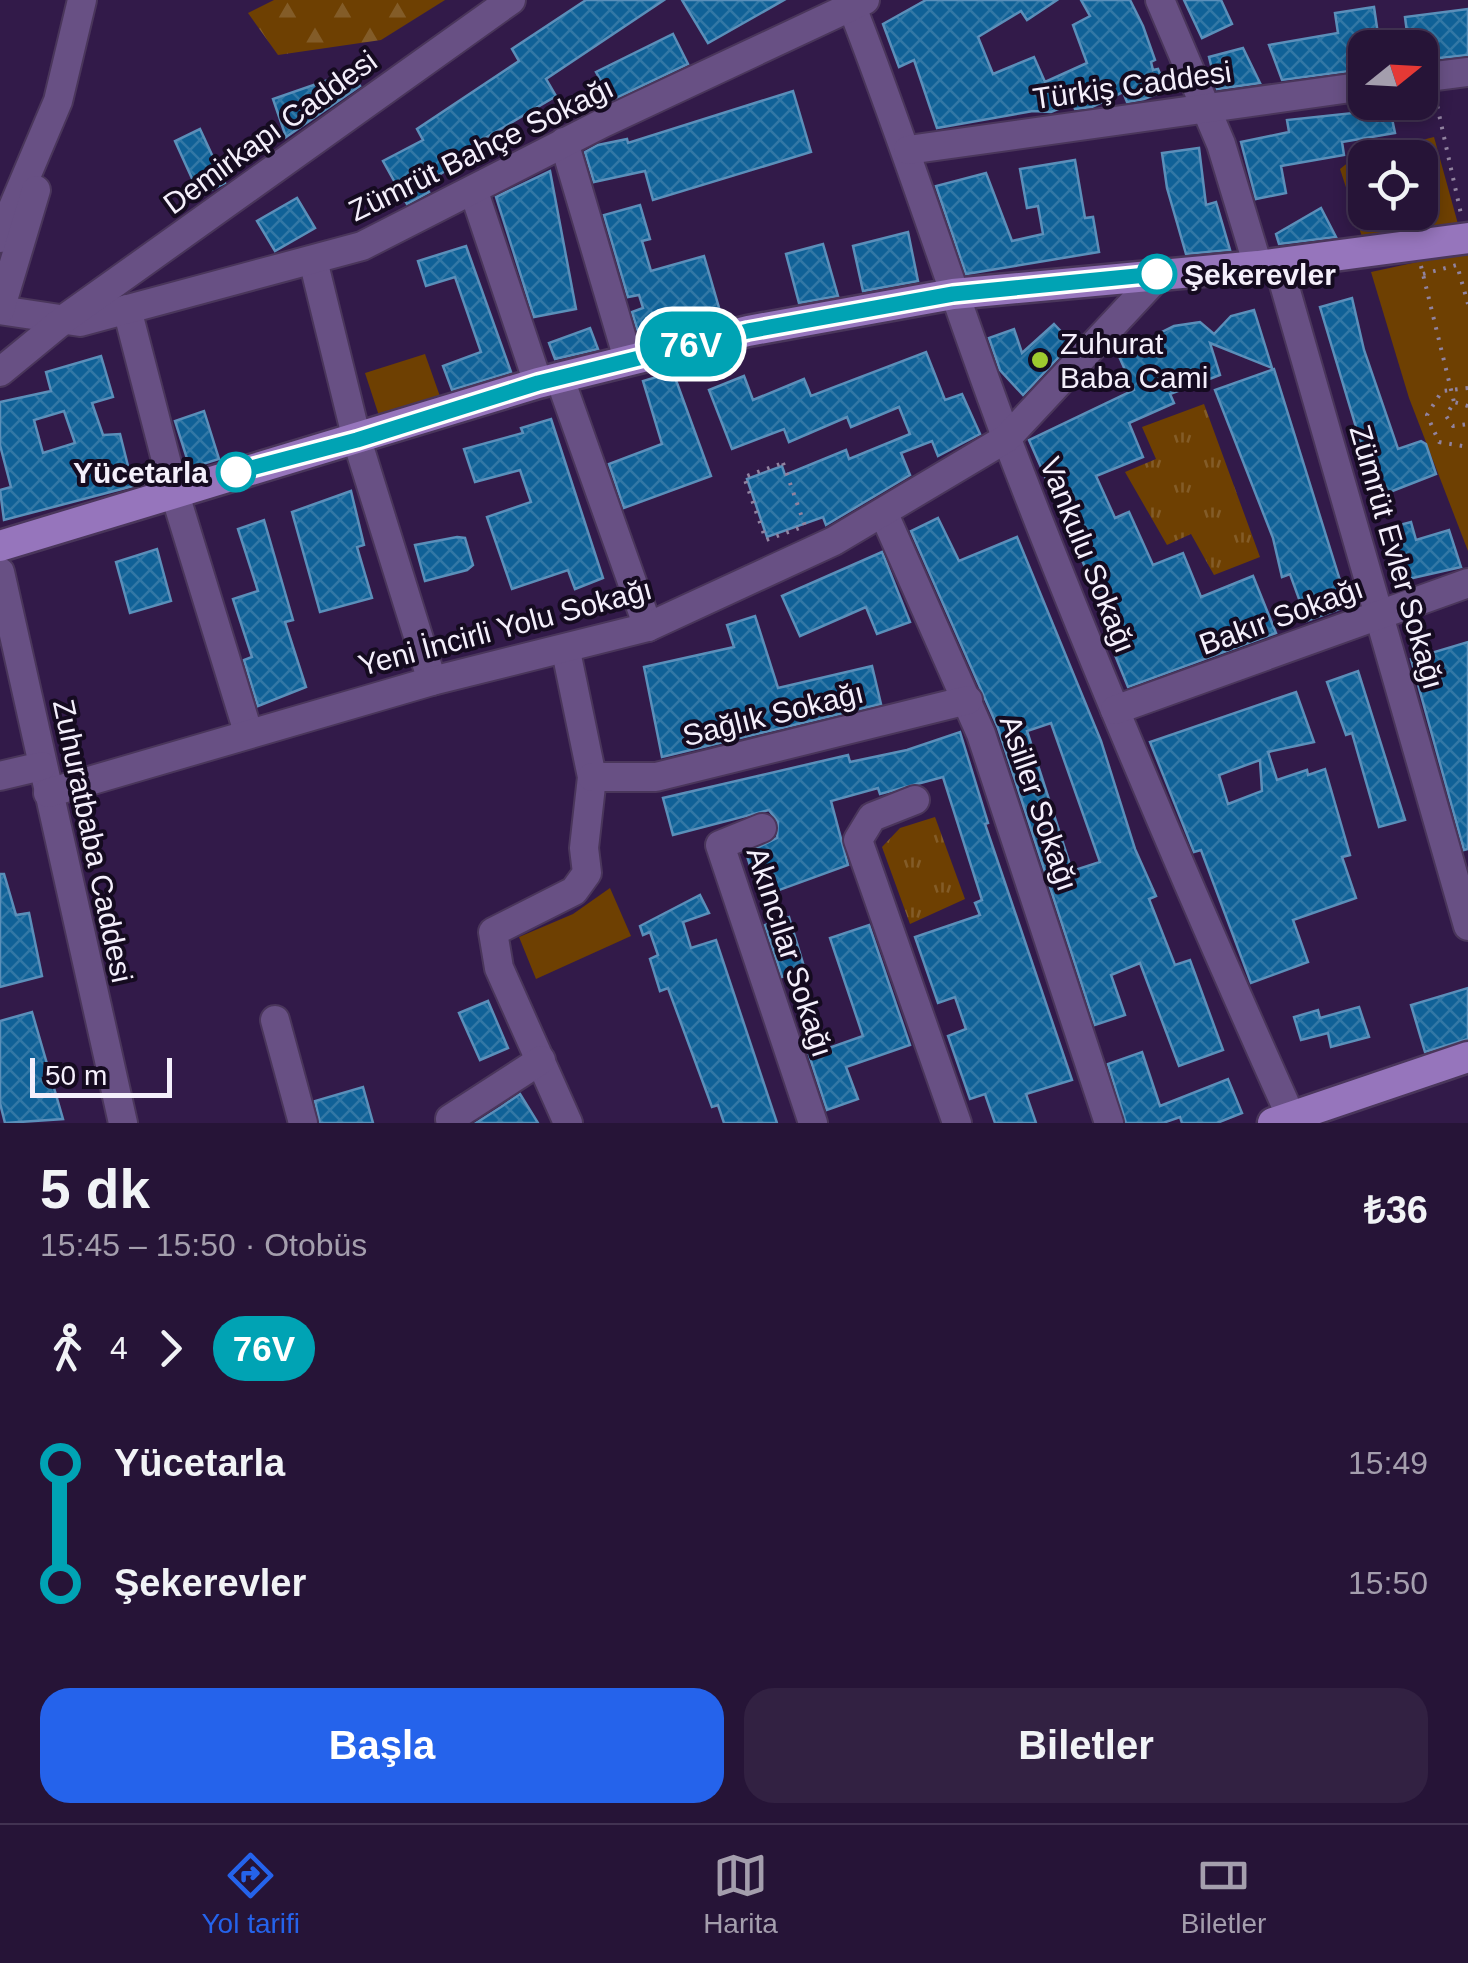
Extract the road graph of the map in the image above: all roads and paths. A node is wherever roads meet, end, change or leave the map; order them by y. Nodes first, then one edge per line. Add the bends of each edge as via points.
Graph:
1 (82, 0) edge
2 (511, 0) edge
3 (1160, 0) edge
4 (859, 4) edge
5 (1468, 72) edge
6 (1438, 76) edge
7 (1348, 88) edge
8 (58, 102) junction
9 (1208, 108) junction
10 (1437, 120) edge
11 (564, 142) junction
12 (908, 150) junction
13 (474, 192) junction
14 (0, 238) edge
15 (1467, 238) edge
16 (312, 260) junction
17 (1419, 260) junction
18 (1268, 265) junction
19 (1160, 274) junction
20 (953, 294) junction
21 (1468, 304) edge
22 (0, 310) edge
23 (127, 310) junction
24 (67, 317) junction
25 (40, 339) junction
26 (0, 343) edge
27 (628, 359) junction
28 (0, 372) edge
29 (549, 381) junction
30 (1452, 387) junction
31 (1468, 388) edge
32 (1454, 402) junction
33 (1468, 406) edge
34 (1467, 425) edge
35 (1007, 438) junction
36 (357, 440) junction
37 (1468, 446) edge
38 (786, 468) joint
39 (174, 490) junction
40 (884, 514) junction
41 (0, 546) edge
42 (0, 572) edge
43 (1468, 583) edge
44 (1380, 616) junction
45 (648, 628) junction
46 (566, 651) junction
47 (432, 680) junction
48 (968, 700) junction
49 (1115, 710) junction
50 (248, 732) junction
51 (0, 776) edge
52 (592, 777) junction
53 (45, 780) junction
54 (915, 800) dead end
55 (762, 828) dead end
56 (1468, 926) edge
57 (275, 1020) dead end
58 (1468, 1057) edge
59 (541, 1060) junction
60 (450, 1119) dead end
61 (1282, 1120) edge
62 (123, 1123) edge
63 (303, 1123) edge
64 (568, 1123) edge
65 (813, 1123) edge
66 (957, 1123) edge
67 (1109, 1123) edge

1 - 8 street
2 - 24 street, Demirkapı Caddesi
3 - 9 street, Zümrüt Evler Sokağı
4 - 11 street, Zümrüt Bahçe Sokağı
4 - 12 street, Vankulu Sokağı
5 - 6 street
7 - 9 street, Türkiş Caddesi
8 - 14 street
8 - 22 street
9 - 12 street, Türkiş Caddesi
9 - 18 street, Zümrüt Evler Sokağı
10 - 15 path
11 - 13 street, Zümrüt Bahçe Sokağı
11 - 27 street
12 - 20 street, Vankulu Sokağı
13 - 16 street, Zümrüt Bahçe Sokağı via 362,246
13 - 29 street
15 - 17 main road
16 - 23 street, Zümrüt Bahçe Sokağı
16 - 36 street
17 - 18 main road
17 - 21 path via 1457,265
17 - 30 path
18 - 19 main road
18 - 44 street, Zümrüt Evler Sokağı
19 - 20 main road
19 - 35 street, Yeni İncirli Yolu Sokağı
20 - 27 main road
20 - 35 street, Vankulu Sokağı
22 - 24 street
23 - 24 street, Zümrüt Bahçe Sokağı via 80,322
23 - 39 street
24 - 25 street, Demirkapı Caddesi
25 - 26 street
25 - 28 street, Demirkapı Caddesi
27 - 29 main road
29 - 36 main road
29 - 45 street
30 - 31 path
30 - 32 path
30 - 37 path via 1435,397 1428,426 1439,442
32 - 33 path
32 - 34 path via 1447,420
35 - 40 street, Yeni İncirli Yolu Sokağı
35 - 49 street, Vankulu Sokağı
36 - 39 main road
36 - 47 street
38 - 38 path via 783,463 744,477 766,540 805,526
39 - 41 main road
39 - 50 street
40 - 45 street, Yeni İncirli Yolu Sokağı
40 - 48 street, Asiller Sokağı
42 - 53 street, Zuhuratbaba Caddesi
43 - 44 street, Bakır Sokağı
44 - 49 street, Bakır Sokağı
44 - 56 street, Zümrüt Evler Sokağı
45 - 46 street, Yeni İncirli Yolu Sokağı
46 - 47 street, Yeni İncirli Yolu Sokağı
46 - 52 street
47 - 50 street, Yeni İncirli Yolu Sokağı
48 - 52 street, Sağlık Sokağı via 656,777
48 - 67 street, Asiller Sokağı
49 - 61 street, Vankulu Sokağı
50 - 53 street, Yeni İncirli Yolu Sokağı
51 - 53 street, Yeni İncirli Yolu Sokağı
52 - 59 street via 587,873 574,891 492,932 498,968
53 - 62 street, Zuhuratbaba Caddesi
54 - 66 street via 872,817 858,840
55 - 65 street, Akıncılar Sokağı via 720,846
57 - 63 street
58 - 61 main road
59 - 60 street
59 - 64 street

